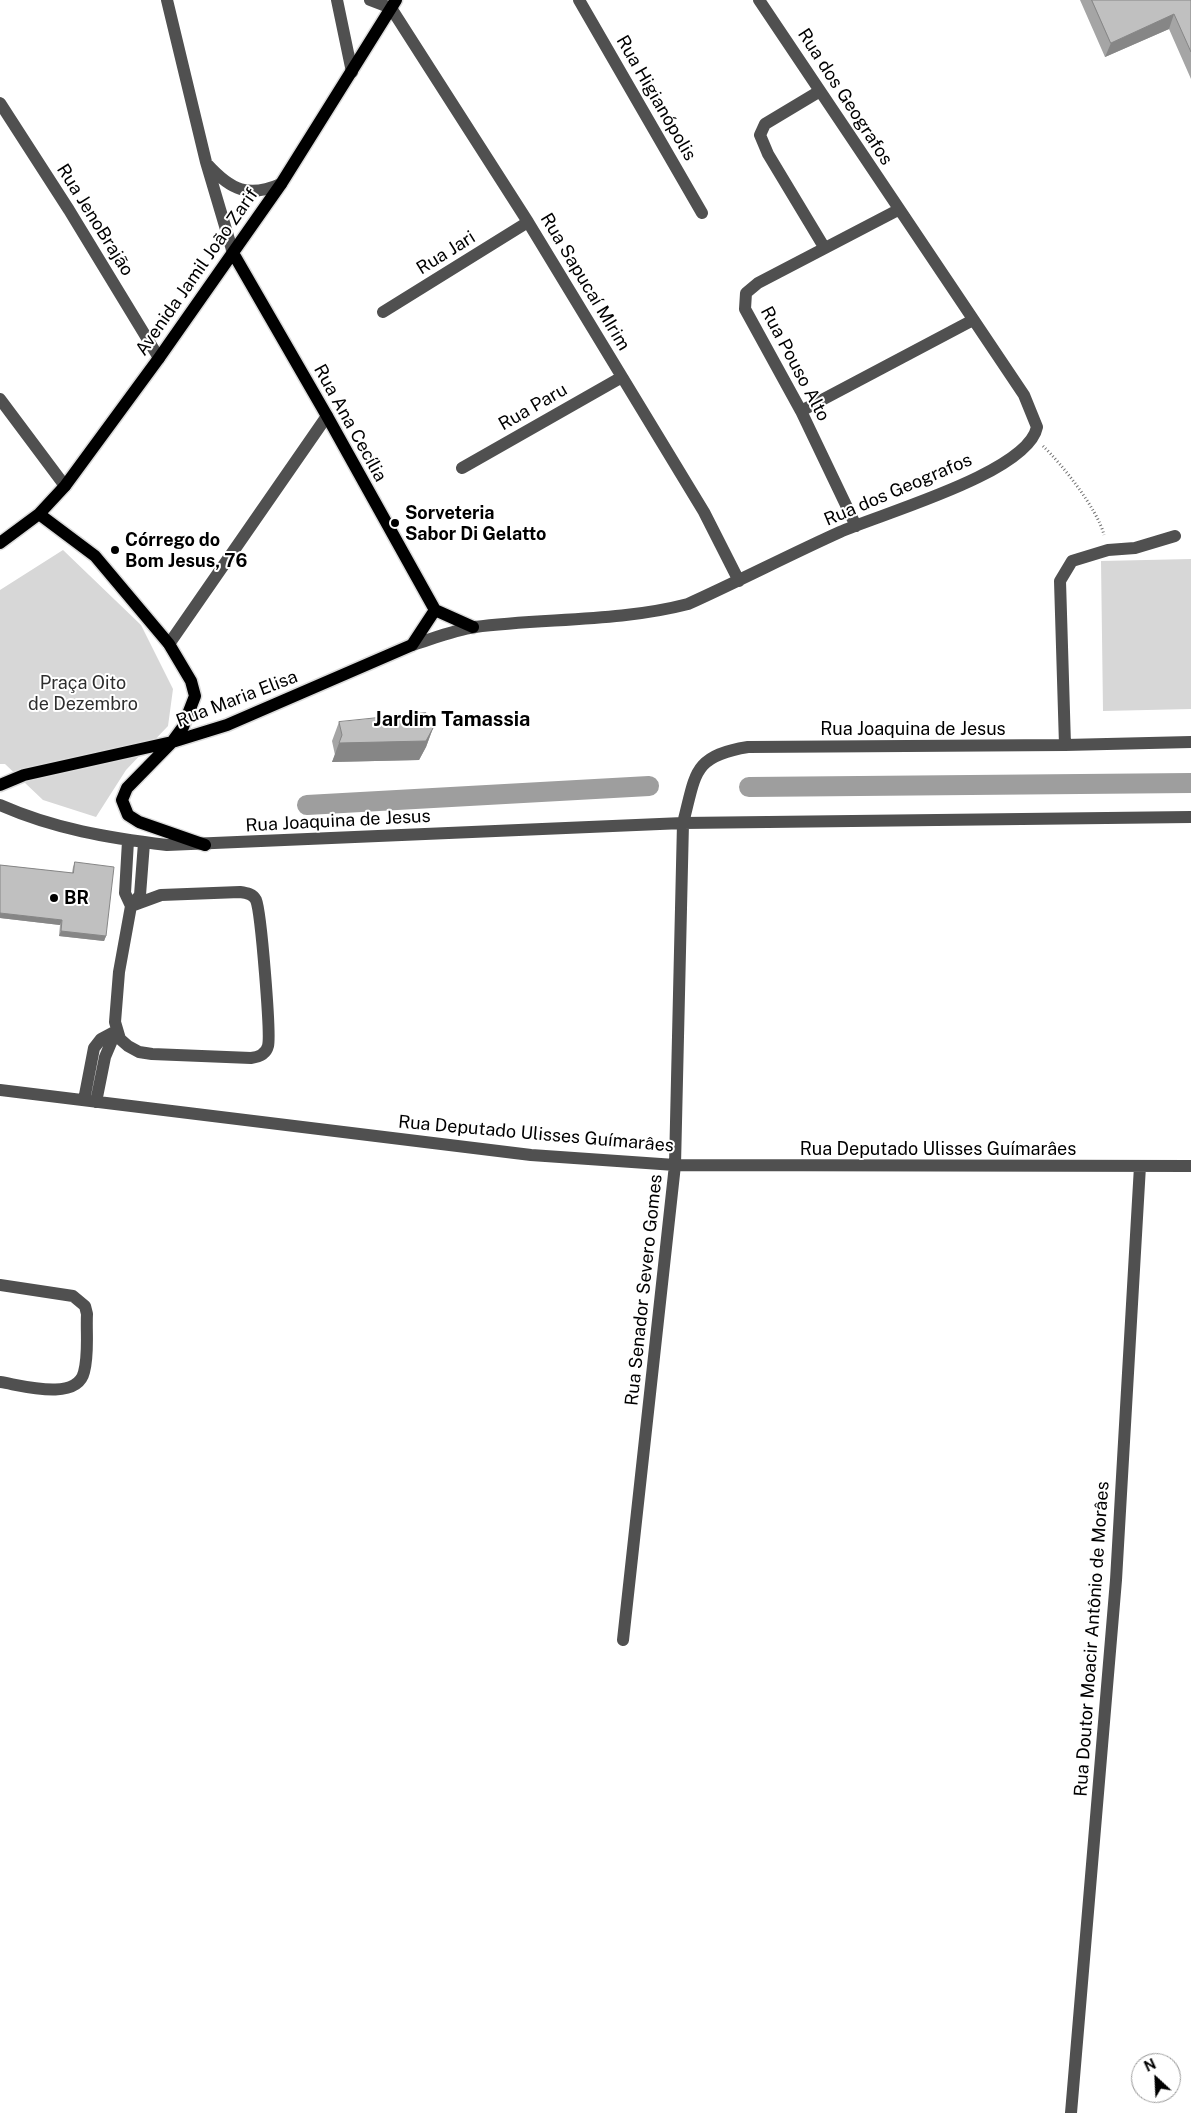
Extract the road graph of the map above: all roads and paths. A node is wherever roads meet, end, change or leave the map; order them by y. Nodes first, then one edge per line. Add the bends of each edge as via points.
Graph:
1 (167, 0) edge
2 (337, 0) edge
3 (370, 0) edge
4 (579, 0) edge
5 (759, 0) edge
6 (394, 4) edge
7 (352, 72) junction
8 (820, 91) junction
9 (0, 103) edge
10 (206, 162) junction
11 (280, 184) junction
12 (898, 210) junction
13 (702, 213) dead end
14 (528, 222) junction
15 (824, 247) junction
16 (232, 253) junction
17 (383, 312) dead end
18 (973, 320) junction
19 (159, 358) junction
20 (622, 377) junction
21 (0, 399) edge
22 (801, 411) junction
23 (327, 416) junction
24 (1034, 437) junction
25 (462, 468) dead end
26 (65, 486) junction
27 (39, 514) junction
28 (856, 526) junction
29 (1175, 536) dead end
30 (0, 543) edge
31 (1108, 550) junction
32 (739, 581) junction
33 (435, 610) junction
34 (473, 627) junction
35 (169, 644) junction
36 (412, 645) junction
37 (172, 742) junction
38 (1191, 742) edge
39 (1065, 745) junction
40 (0, 785) edge
41 (0, 804) edge
42 (1191, 818) edge
43 (683, 823) junction
44 (128, 841) junction
45 (144, 842) junction
46 (205, 845) junction
47 (131, 906) junction
48 (116, 1031) junction
49 (0, 1090) edge
50 (90, 1101) junction
51 (675, 1165) junction
52 (1140, 1166) junction
53 (1191, 1166) edge
54 (0, 1285) edge
55 (0, 1382) edge
56 (623, 1640) dead end
57 (1071, 2113) edge

1 - 10 street
2 - 7 street
3 - 6 street
4 - 13 street, Rua Higianópolis
5 - 8 street, Rua dos Geografos
6 - 7 main road, Avenida Jamil João Zarif
6 - 14 street, Rua Sapucaí MIrim
7 - 11 main road, Avenida Jamil João Zarif
8 - 12 street, Rua dos Geografos
8 - 15 street via 765,124 760,135
9 - 19 street, Rua JenoBrajão
10 - 11 street via 229,185 243,191 258,191
10 - 16 street
11 - 16 main road, Avenida Jamil João Zarif
12 - 15 street, Rua Pouso Alto
12 - 18 street, Rua dos Geografos
14 - 17 street, Rua Jari
14 - 20 street, Rua Sapucaí MIrim
15 - 22 street, Rua Pouso Alto via 758,284 746,293 744,301
16 - 19 main road, Avenida Jamil João Zarif
16 - 23 main road, Rua Ana Cecília
18 - 22 street
18 - 24 street, Rua dos Geografos via 1024,395 1037,427
19 - 26 main road, Avenida Jamil João Zarif
20 - 25 street, Rua Paru
20 - 32 street, Rua Sapucaí MIrim via 704,512
21 - 26 street
22 - 28 street, Rua Pouso Alto
23 - 33 main road, Rua Ana Cecília
23 - 35 street
24 - 28 street, Rua dos Geografos via 1005,463 915,506
24 - 31 path via 1056,459 1094,512
26 - 27 main road, Avenida Jamil João Zarif
27 - 30 main road, Avenida Jamil João Zarif
27 - 35 main road via 95,556
28 - 32 street, Rua dos Geografos
29 - 31 street via 1135,548
31 - 39 street via 1072,561 1060,581
32 - 34 street, Rua dos Geografos via 669,609
33 - 34 main road
33 - 36 main road
34 - 36 street, Rua dos Geografos
35 - 37 main road via 191,681 195,696 183,727
36 - 37 main road, Rua Maria Elisa via 227,725
37 - 40 main road, Rua Maria Elisa via 24,775
37 - 46 main road via 127,788 122,800 124,808 139,822
38 - 39 street, Rua Joaquina de Jesus
39 - 43 street, Rua Joaquina de Jesus via 748,747 726,750 701,766
41 - 44 street, Rua Joaquina de Jesus via 66,829
42 - 43 street, Rua Joaquina de Jesus
43 - 46 street, Rua Joaquina de Jesus
43 - 51 street, Rua Senador Severo Gomes
44 - 45 street, Rua Joaquina de Jesus
44 - 47 street via 125,893
45 - 46 street, Rua Joaquina de Jesus
45 - 47 street via 140,895
47 - 48 street via 119,972
47 - 48 street via 161,896 240,892 255,898 261,933 269,1044 259,1057 251,1058 152,1054 128,1046
48 - 50 street
49 - 50 street, Rua Deputado Ulisses Guímarâes
50 - 51 street, Rua Deputado Ulisses Guímarâes via 531,1155
51 - 52 street, Rua Deputado Ulisses Guímarâes
51 - 56 street, Rua Senador Severo Gomes
52 - 53 street, Rua Deputado Ulisses Guímarâes
52 - 57 street, Rua Doutor Moacir Antônio de Morâes via 1116,1580
54 - 55 street via 73,1296 85,1306 87,1314 84,1372 74,1386 56,1390

